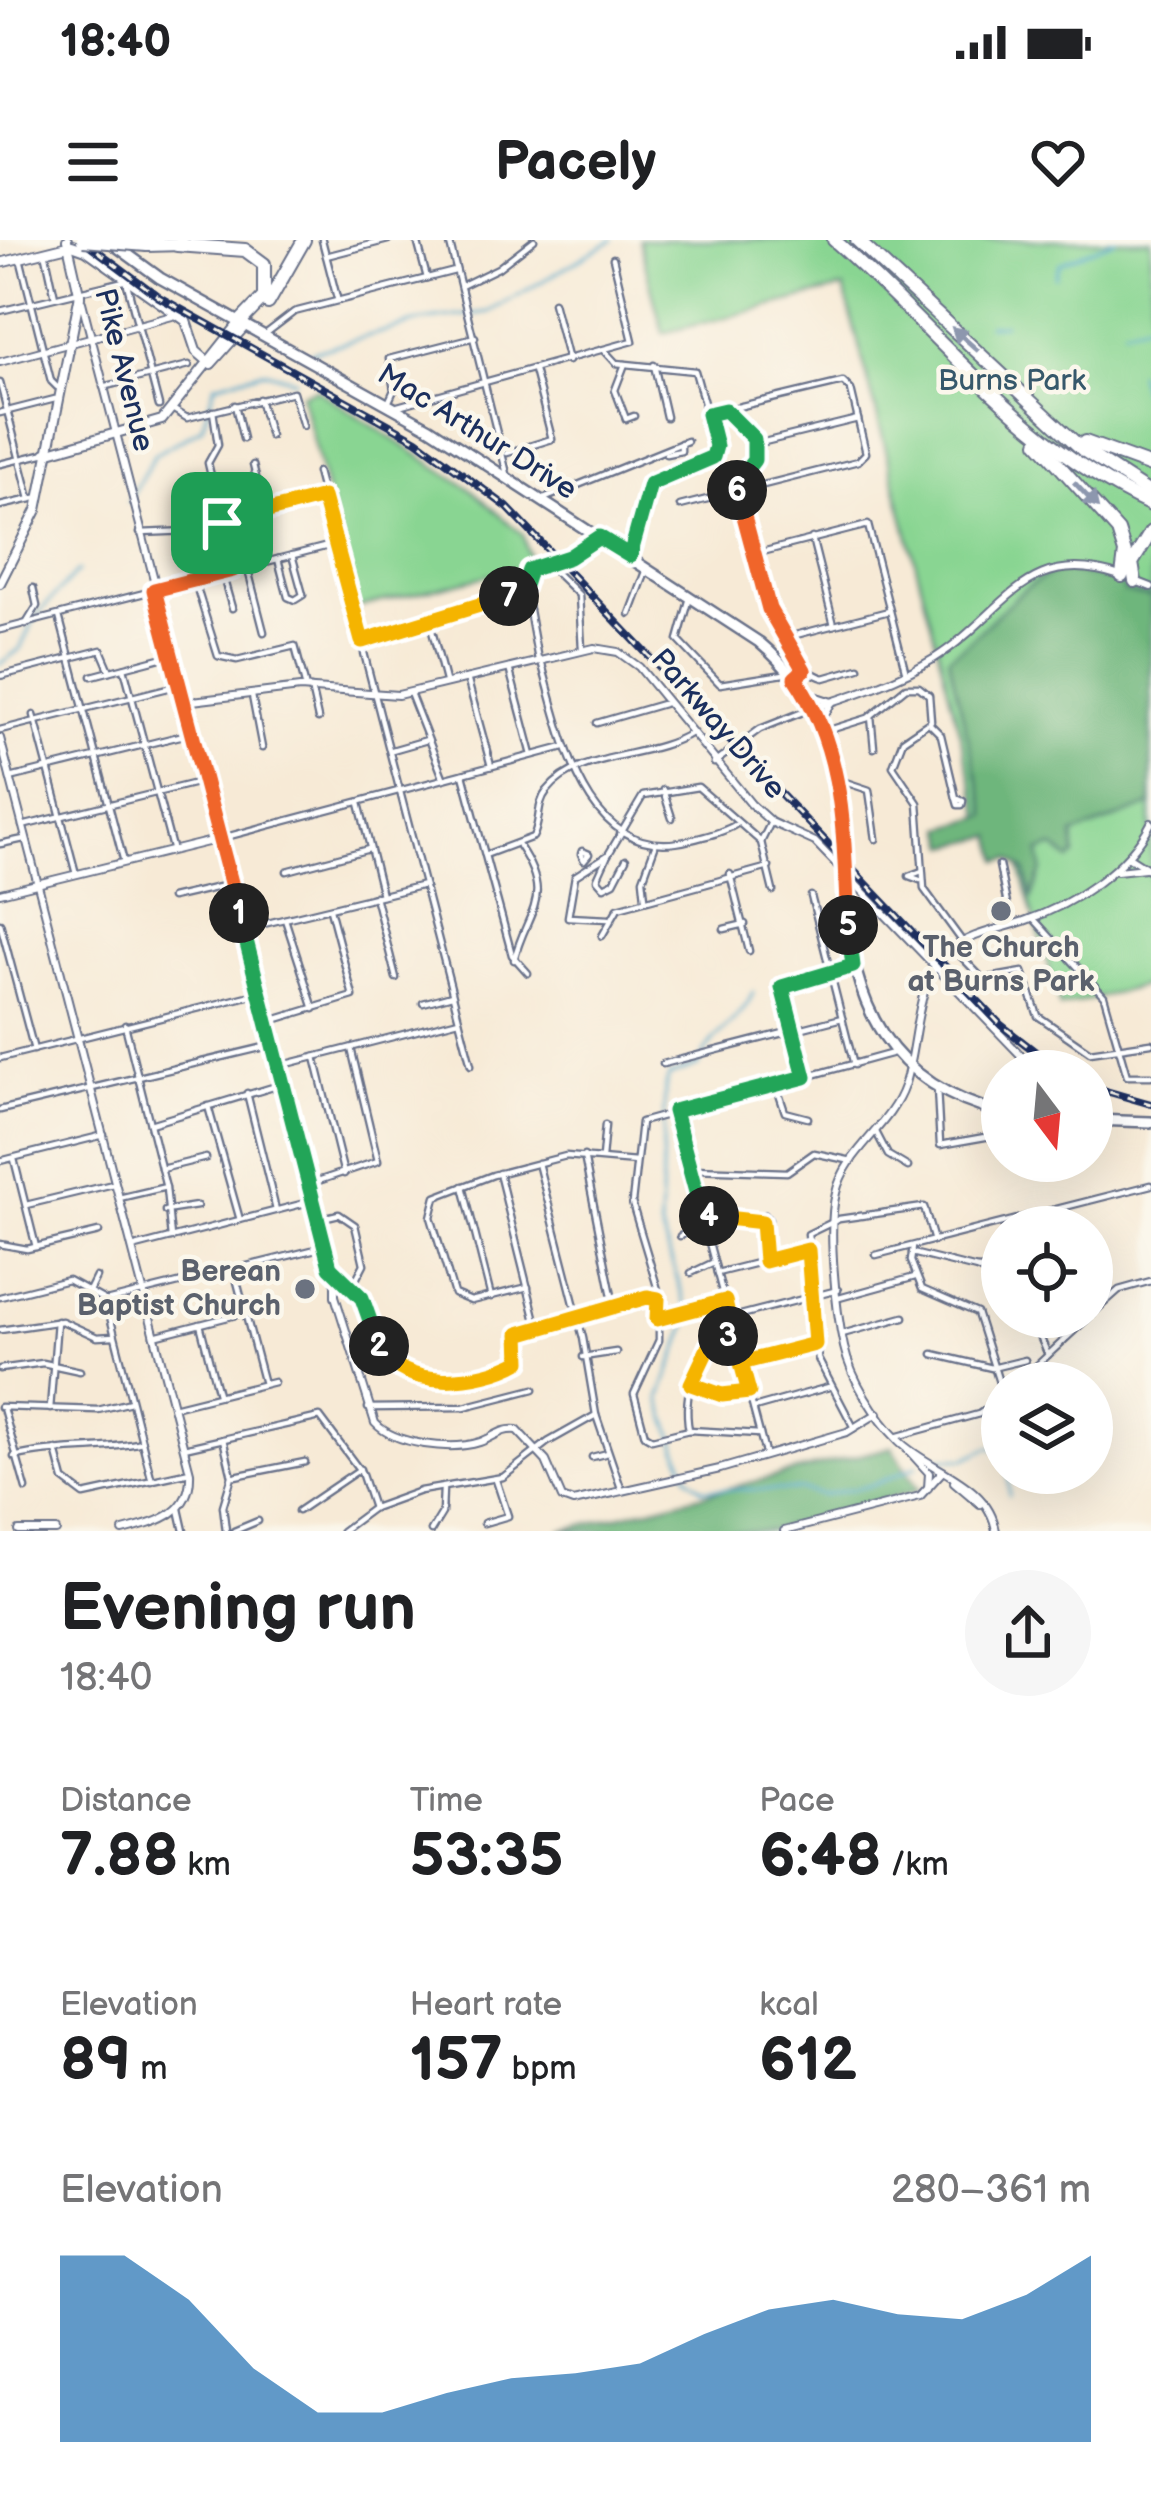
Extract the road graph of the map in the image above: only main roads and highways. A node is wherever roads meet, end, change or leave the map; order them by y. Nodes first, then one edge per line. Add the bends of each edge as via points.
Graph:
1 (109, 240) edge
2 (218, 240) edge
3 (304, 240) edge
4 (833, 240) edge
5 (857, 240) edge
6 (69, 242) edge
7 (177, 244) junction
8 (84, 245) edge
9 (0, 263) edge
10 (243, 324) junction
11 (211, 364) junction
12 (1022, 423) junction
13 (1058, 425) junction
14 (48, 432) junction
15 (64, 448) junction
16 (46, 453) junction
17 (44, 466) junction
18 (1151, 466) edge
19 (1151, 494) edge
20 (1151, 505) edge
21 (1151, 532) edge
22 (0, 583) edge
23 (981, 1104) edge
24 (1113, 1121) edge
25 (1151, 1122) edge

1 - 10 main road, Mac Arthur Drive
2 - 7 highway
3 - 10 highway via 276,291
4 - 12 highway
13 -> 5 highway
6 - 8 main road
6 - 9 main road
6 - 14 main road, Pike Avenue via 80,296
7 - 8 highway, bridge
7 - 10 highway via 245,250 264,264 266,292
8 - 11 main road via 187,324 196,351
10 - 11 main road
10 - 23 main road, Mac Arthur Drive, bridge via 392,405 760,641 813,708 839,780 863,1004 903,1059 938,1087
11 - 15 main road via 154,424
12 - 20 highway
12 -> 21 highway via 1118,531 1124,574
13 - 18 highway via 1103,452
13 - 19 highway
14 - 15 main road
14 - 16 main road
15 - 16 main road
15 - 17 main road
16 - 17 main road
17 - 22 main road
24 - 25 main road

